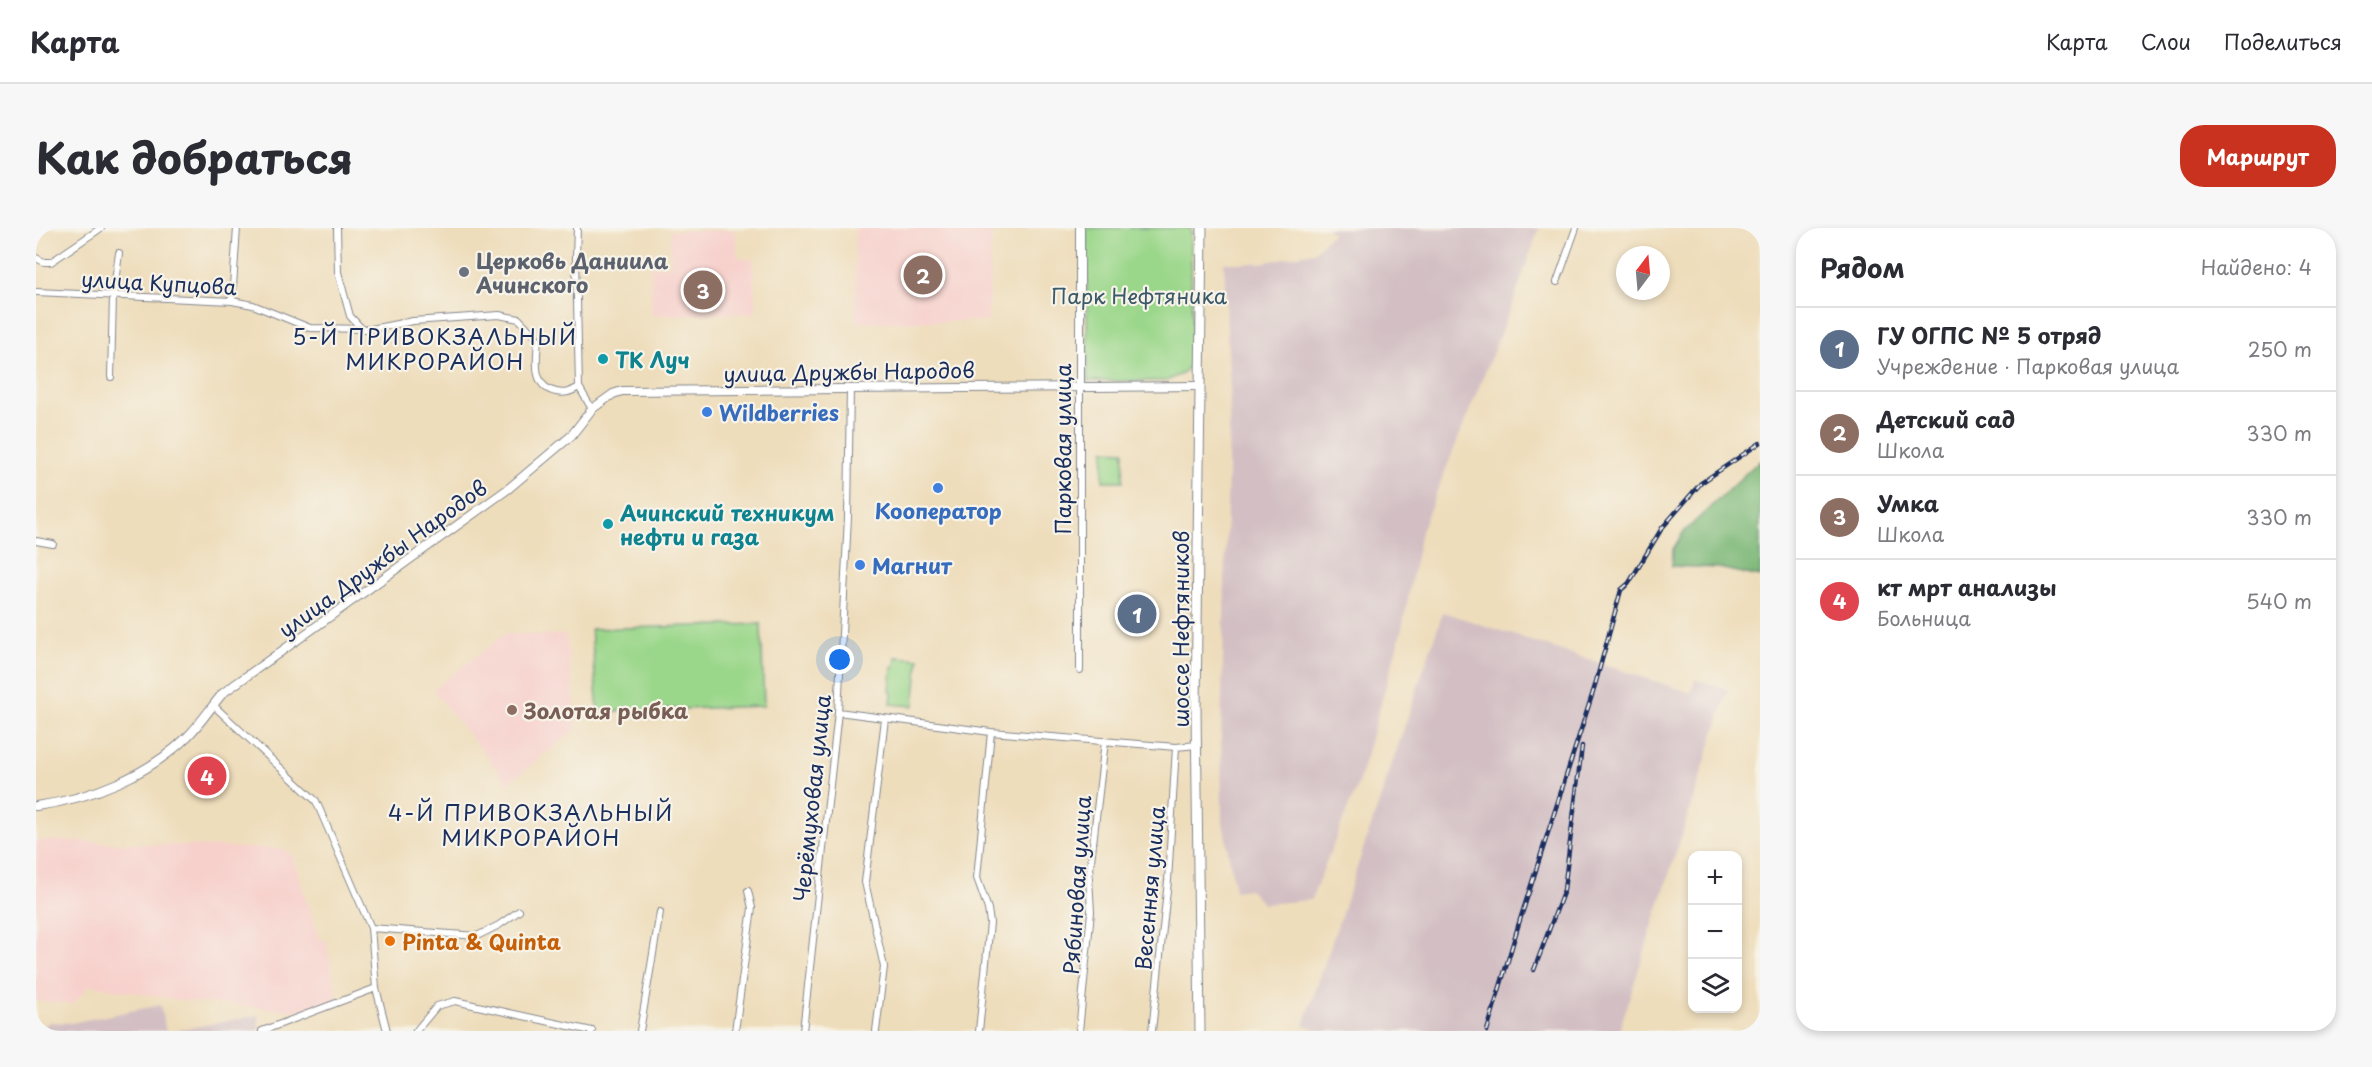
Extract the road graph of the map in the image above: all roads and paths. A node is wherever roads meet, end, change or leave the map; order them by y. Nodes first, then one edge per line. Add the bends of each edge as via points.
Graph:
1 (101, 228) edge
2 (237, 228) edge
3 (337, 228) edge
4 (577, 228) edge
5 (1080, 228) edge
6 (1202, 228) edge
7 (1576, 228) edge
8 (119, 253) dead end
9 (36, 258) edge
10 (1557, 282) dead end
11 (36, 292) edge
12 (113, 296) junction
13 (232, 301) junction
14 (360, 328) junction
15 (111, 377) dead end
16 (1200, 386) junction
17 (579, 387) junction
18 (1080, 387) junction
19 (850, 388) junction
20 (592, 409) junction
21 (36, 541) edge
22 (53, 544) dead end
23 (1080, 670) dead end
24 (213, 705) junction
25 (838, 712) junction
26 (885, 719) junction
27 (992, 732) junction
28 (1106, 741) junction
29 (1197, 745) junction
30 (1176, 747) junction
31 (36, 806) edge
32 (748, 891) dead end
33 (519, 912) dead end
34 (660, 912) dead end
35 (371, 928) junction
36 (376, 988) junction
37 (262, 1031) edge
38 (387, 1031) edge
39 (416, 1031) edge
40 (592, 1031) edge
41 (640, 1031) edge
42 (735, 1031) edge
43 (803, 1031) edge
44 (876, 1031) edge
45 (979, 1031) edge
46 (1080, 1031) edge
47 (1152, 1031) edge
48 (1200, 1031) edge

1 - 9 street via 58,259 44,262
2 - 13 street
3 - 14 street via 338,272 350,316
4 - 17 street
5 - 18 street, Парковая улица
6 - 16 main road, шоссе Нефтяников
7 - 10 street
8 - 12 street
11 - 12 street, улица Купцова
12 - 13 street, улица Купцова
12 - 15 street
13 - 14 street, улица Купцова via 253,305 310,328
14 - 17 street, улица Купцова via 487,315 519,319 538,339 537,375 544,386 565,393
16 - 18 street, улица Дружбы Народов
16 - 29 main road, шоссе Нефтяников
17 - 20 street
18 - 19 street, улица Дружбы Народов
18 - 23 street, Парковая улица
19 - 20 street, улица Дружбы Народов via 630,389 613,394
19 - 25 street, Черёмуховая улица
20 - 24 street, улица Дружбы Народов via 571,435 508,489 223,693
21 - 22 street
24 - 31 street, улица Дружбы Народов via 180,743 133,775 76,798
24 - 35 street via 316,801
25 - 26 street
25 - 43 street, Черёмуховая улица
26 - 27 street
26 - 44 street via 865,882 884,968
27 - 28 street
27 - 45 street via 977,878 990,922
28 - 30 street
28 - 46 street, Рябиновая улица via 1089,878 1091,912
29 - 30 street
29 - 48 main road, шоссе Нефтяников
30 - 47 street, Весенняя улица via 1168,881
32 - 42 street via 752,908
33 - 35 street via 477,936
34 - 41 street
35 - 36 street
36 - 37 street
36 - 38 street
39 - 40 street via 442,1004 455,1001

